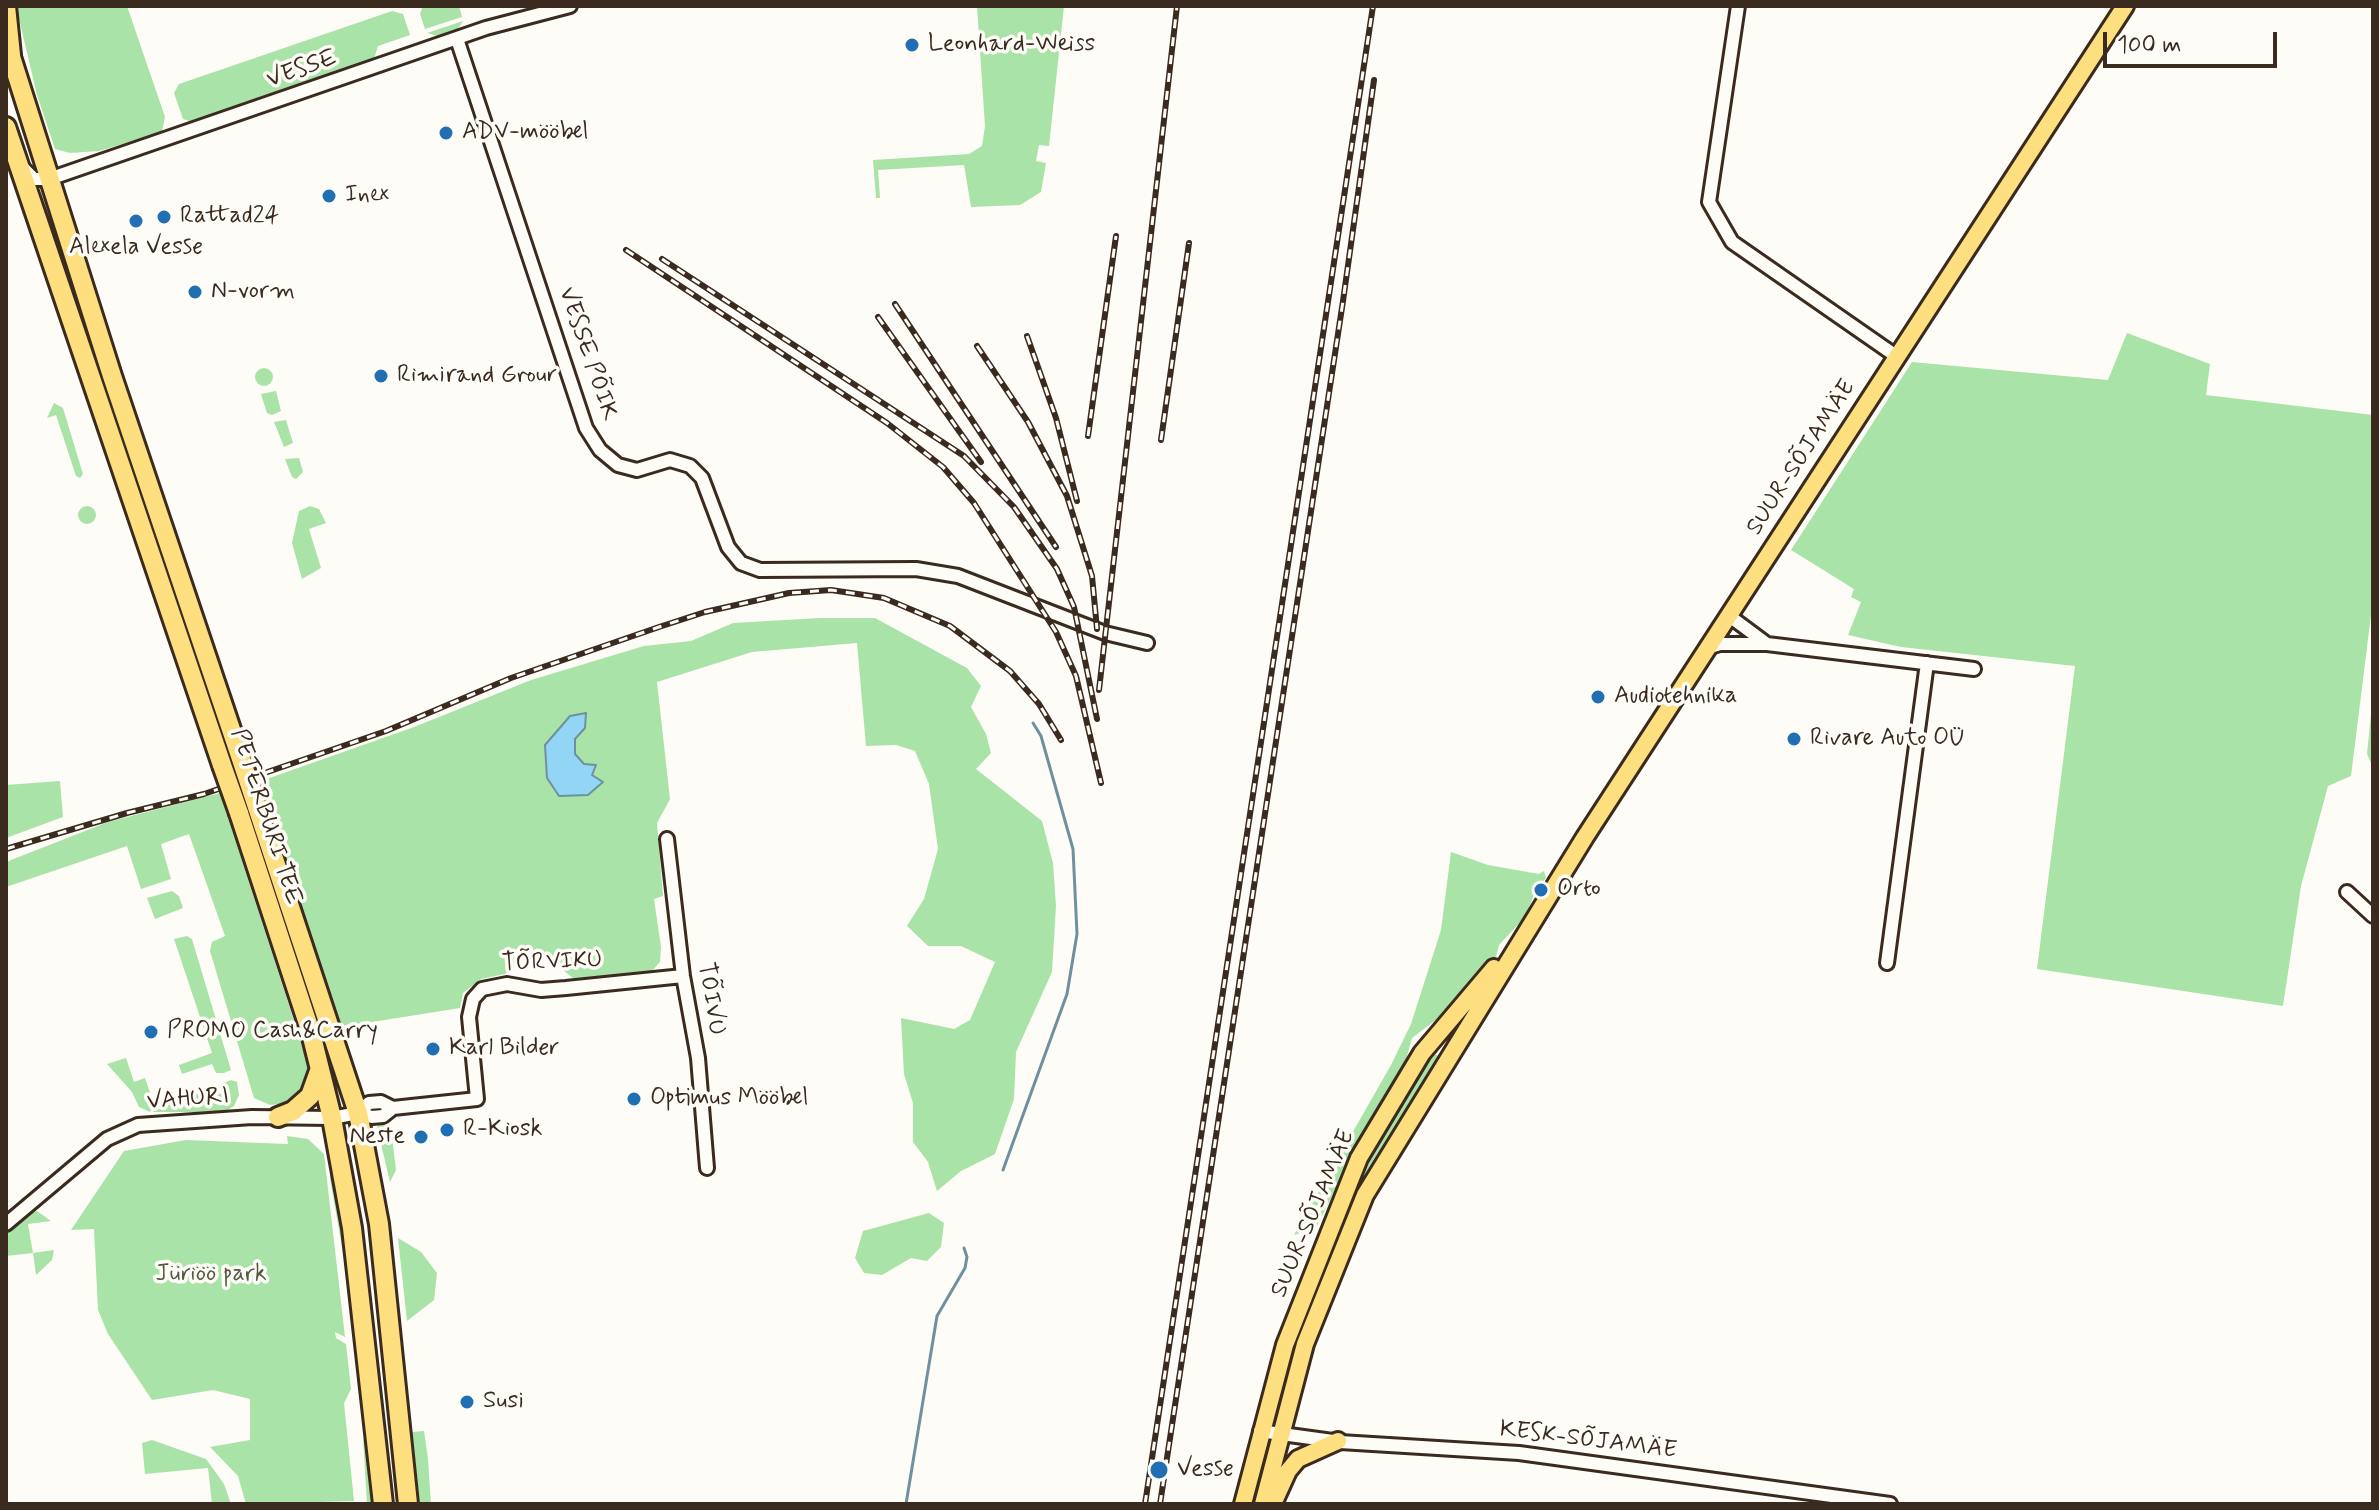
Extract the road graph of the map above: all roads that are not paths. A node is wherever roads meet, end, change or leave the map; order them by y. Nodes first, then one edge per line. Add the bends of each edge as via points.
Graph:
1 (7, 6) edge
2 (570, 6) edge
3 (1738, 6) edge
4 (2125, 6) edge
5 (457, 39) junction
6 (6, 41) edge
7 (9, 60) edge
8 (6, 127) edge
9 (19, 164) junction
10 (49, 179) junction
11 (1896, 356) junction
12 (1728, 615) junction
13 (1147, 643) dead end
14 (1767, 644) junction
15 (1707, 648) junction
16 (1927, 663) junction
17 (1974, 669) dead end
18 (667, 839) dead end
19 (2347, 892) dead end
20 (2373, 916) edge
21 (1521, 937) junction
22 (1887, 963) dead end
23 (683, 976) junction
24 (473, 999) joint
25 (1434, 1038) junction
26 (1454, 1050) junction
27 (320, 1068) junction
28 (358, 1113) junction
29 (278, 1117) junction
30 (332, 1118) junction
31 (707, 1168) dead end
32 (6, 1224) edge
33 (1260, 1431) junction
34 (1280, 1434) junction
35 (1338, 1441) junction
36 (1822, 1500) edge
37 (383, 1504) edge
38 (408, 1504) edge
39 (1243, 1504) edge
40 (1263, 1504) edge
41 (1273, 1504) edge
42 (1890, 1504) edge

1 - 7 main road
2 - 5 street, VESSE
3 - 11 street via 1709,202 1732,242
4 - 11 main road, SUUR-SÕJAMÄE
5 - 10 street, VESSE
5 - 13 street, VESSE PÕIK via 586,428 600,450 618,465 637,470 670,460 690,466 702,478 728,547 741,563 760,570 916,569 958,576 1105,633
6 - 7 highway, PETERBURI TEE
7 - 10 highway, PETERBURI TEE
8 - 9 highway, PETERBURI TEE
9 - 10 street via 34,179
9 - 27 highway, PETERBURI TEE, bridge
10 - 28 highway, PETERBURI TEE, bridge
11 - 12 main road, SUUR-SÕJAMÄE
12 - 14 street
12 - 15 main road, SUUR-SÕJAMÄE
14 - 15 street
14 - 16 street
15 - 21 main road, SUUR-SÕJAMÄE
16 - 17 street
16 - 22 street
18 - 23 street, TÕIVU
19 - 20 street
21 - 25 main road, SUUR-SÕJAMÄE
21 - 26 main road, SUUR-SÕJAMÄE
23 - 24 street, TÕRVIKU via 541,990 507,984 482,989
23 - 31 street, TÕIVU via 698,1058
24 - 28 street, VAHURI via 469,1017 477,1099 393,1108 383,1116
25 - 26 main road
25 - 33 main road, SUUR-SÕJAMÄE via 1359,1158 1285,1345
26 - 34 main road, SUUR-SÕJAMÄE via 1365,1195 1321,1297
27 - 29 highway via 310,1096
27 - 30 highway, PETERBURI TEE
28 - 30 street, VAHURI
28 - 38 highway, PETERBURI TEE via 379,1224
29 - 30 street, VAHURI
29 - 32 street, VAHURI via 162,1121 129,1128 107,1139
30 - 37 highway, PETERBURI TEE via 352,1228
33 - 34 street, KESK-SÕJAMÄE
33 - 39 main road, SUUR-SÕJAMÄE
34 - 35 street, KESK-SÕJAMÄE
34 - 40 main road, SUUR-SÕJAMÄE
35 - 36 street, KESK-SÕJAMÄE via 1519,1453
35 - 41 main road via 1298,1459
36 - 42 street, KESK-SÕJAMÄE

